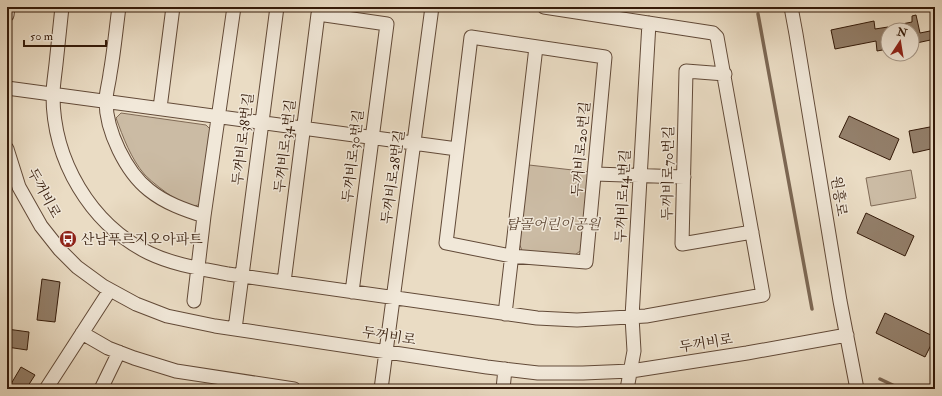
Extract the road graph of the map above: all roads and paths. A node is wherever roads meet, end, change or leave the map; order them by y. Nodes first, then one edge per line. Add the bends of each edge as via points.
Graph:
1 (8, 7) edge
2 (62, 7) edge
3 (120, 7) edge
4 (173, 7) edge
5 (234, 7) edge
6 (277, 7) edge
7 (432, 7) edge
8 (544, 7) edge
9 (790, 7) edge
10 (7, 14) edge
11 (318, 14) joint
12 (649, 24) junction
13 (536, 47) junction
14 (725, 74) junction
15 (7, 88) edge
16 (53, 94) junction
17 (106, 101) junction
18 (160, 108) junction
19 (219, 116) junction
20 (261, 122) junction
21 (304, 128) junction
22 (372, 138) junction
23 (414, 143) junction
24 (457, 149) junction
25 (7, 150) edge
26 (595, 174) junction
27 (640, 175) junction
28 (684, 177) junction
29 (204, 216) junction
30 (752, 232) junction
31 (511, 256) junction
32 (198, 268) junction
33 (242, 276) junction
34 (284, 282) junction
35 (110, 290) junction
36 (352, 292) junction
37 (393, 298) junction
38 (194, 301) dead end
39 (505, 314) junction
40 (632, 317) junction
41 (235, 329) junction
42 (82, 333) junction
43 (847, 335) junction
44 (119, 352) junction
45 (386, 352) junction
46 (505, 369) junction
47 (631, 371) junction
48 (46, 389) edge
49 (101, 389) edge
50 (294, 389) edge
51 (381, 389) edge
52 (503, 389) edge
53 (627, 389) edge
54 (857, 389) edge

1 - 10 street
2 - 16 street
3 - 17 street
4 - 18 street
5 - 19 street
6 - 20 street, 두꺼비로38번길
7 - 23 street, 두꺼비로28번길
8 - 12 street
9 - 43 street, 원흥로
11 - 21 street, 두꺼비로34번길
11 - 22 street, 두꺼비로30번길 via 387,24
12 - 14 street via 713,33 717,37
12 - 27 street, 두꺼비로14번길
13 - 24 street, 두꺼비로20번길 via 470,37
13 - 26 street, 두꺼비로20번길 via 606,57
13 - 31 street
14 - 28 street, 두꺼비로70번길 via 686,71
14 - 30 street
15 - 16 street
16 - 17 street
16 - 32 street via 60,144 68,168 94,210 137,246 170,261
17 - 18 street
17 - 29 street via 114,139 136,176 148,190 169,202
18 - 19 street
19 - 20 street
19 - 29 street
20 - 21 street
20 - 33 street, 두꺼비로38번길
21 - 22 street
21 - 34 street, 두꺼비로34번길
22 - 23 street
22 - 36 street, 두꺼비로30번길
23 - 24 street
23 - 37 street, 두꺼비로28번길
24 - 31 street, 두꺼비로20번길 via 446,243
25 - 35 street, 두꺼비로 via 19,187 41,226 77,267
26 - 27 street
26 - 31 street, 두꺼비로20번길 via 586,262
27 - 28 street
27 - 40 street, 두꺼비로14번길
28 - 30 street, 두꺼비로70번길 via 682,244
29 - 32 street
30 - 40 street via 763,295
31 - 39 street
32 - 33 street
32 - 38 street
33 - 34 street
33 - 41 street, 두꺼비로38번길
34 - 36 street
35 - 41 street, 두꺼비로 via 167,316
35 - 42 street
36 - 37 street
37 - 39 street
37 - 45 street, 두꺼비로28번길
39 - 40 street via 577,320
40 - 47 street, 두꺼비로14번길 via 634,351
41 - 45 street, 두꺼비로
42 - 44 street
42 - 48 street
43 - 47 street, 두꺼비로
43 - 54 street, 원흥로
44 - 49 street
44 - 50 street via 176,371
45 - 46 street, 두꺼비로
45 - 51 street, 두꺼비로28번길
46 - 47 street, 두꺼비로 via 538,373
46 - 52 street
47 - 53 street, 두꺼비로14번길

